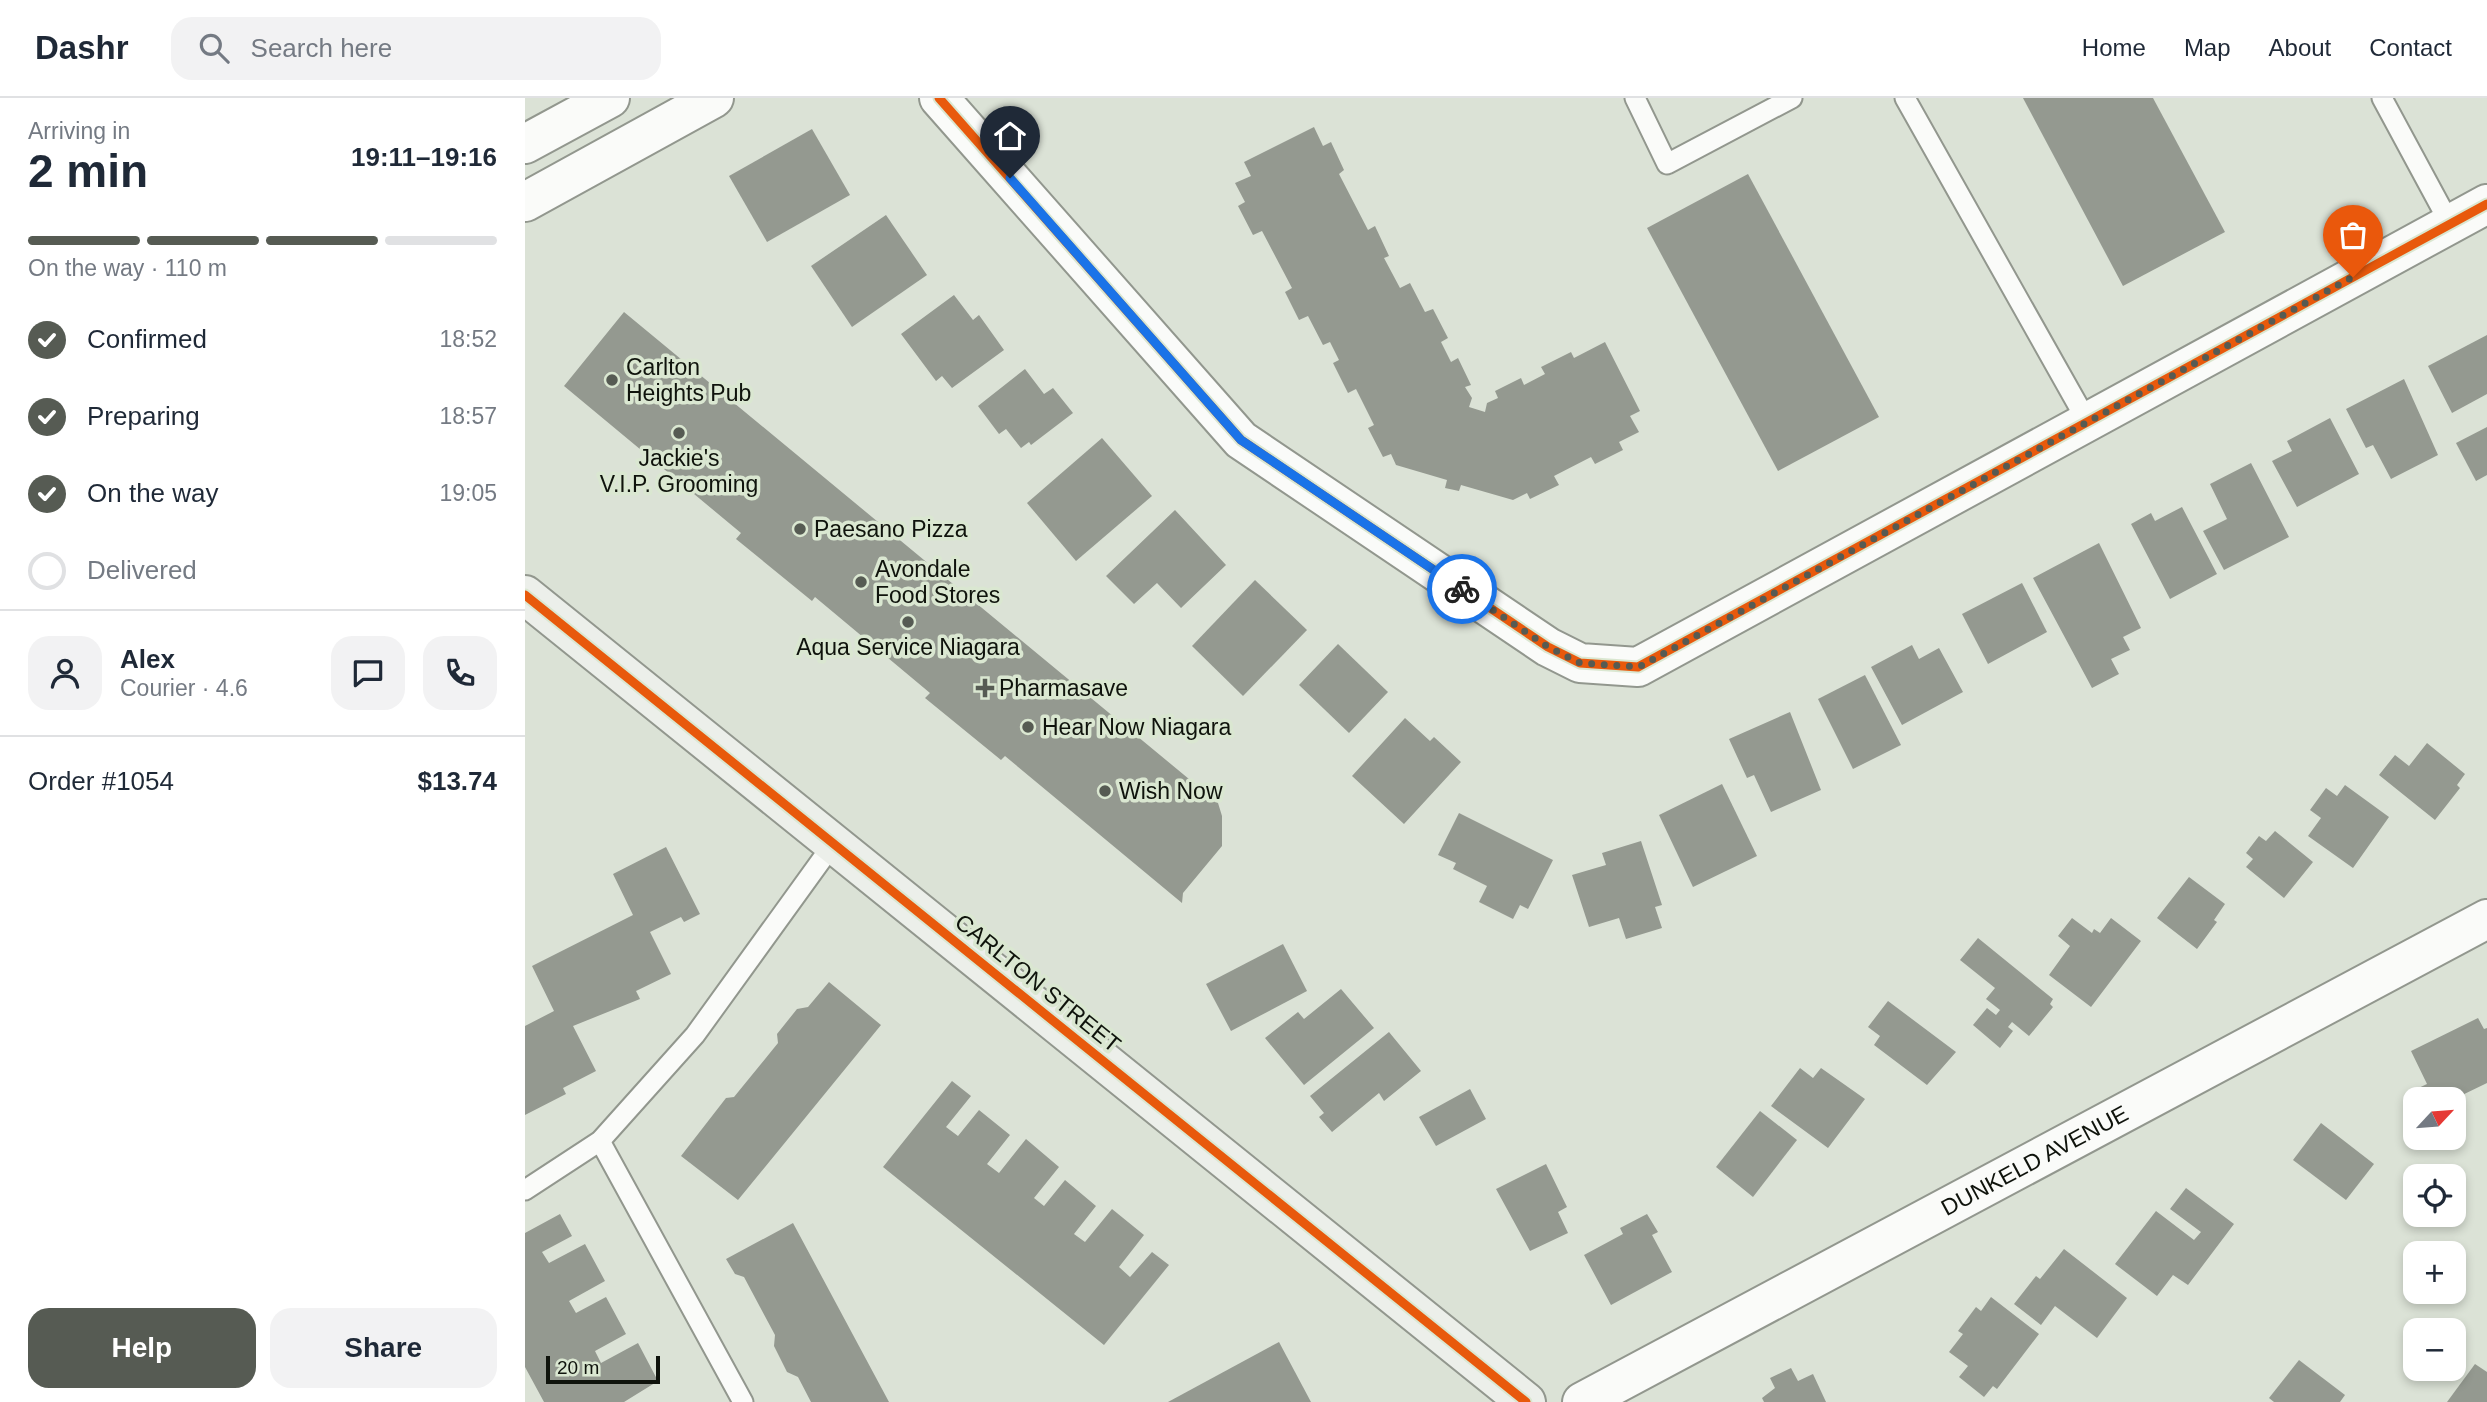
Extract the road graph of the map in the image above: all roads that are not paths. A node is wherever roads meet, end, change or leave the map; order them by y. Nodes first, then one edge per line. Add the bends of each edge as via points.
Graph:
1 (610, 98) edge
2 (715, 98) edge
3 (939, 98) edge
4 (1635, 98) edge
5 (1792, 98) edge
6 (1905, 98) edge
7 (2382, 98) edge
8 (525, 145) edge
9 (525, 202) edge
10 (2487, 204) edge
11 (2450, 224) junction
12 (2088, 423) junction
13 (525, 595) edge
14 (833, 844) junction
15 (2487, 919) edge
16 (600, 1140) junction
17 (525, 1190) edge
18 (743, 1402) edge
19 (1526, 1402) edge
20 (1582, 1402) edge

1 - 8 street
2 - 9 street
3 - 12 street via 1241,440 1548,647 1580,663 1639,667
4 - 5 lane via 1667,164
6 - 12 lane
7 - 11 lane
10 - 11 street
11 - 12 street
13 - 14 main road, CARLTON STREET
14 - 16 lane via 695,1035
14 - 19 main road, CARLTON STREET
15 - 20 street, DUNKELD AVENUE
16 - 17 lane
16 - 18 lane

